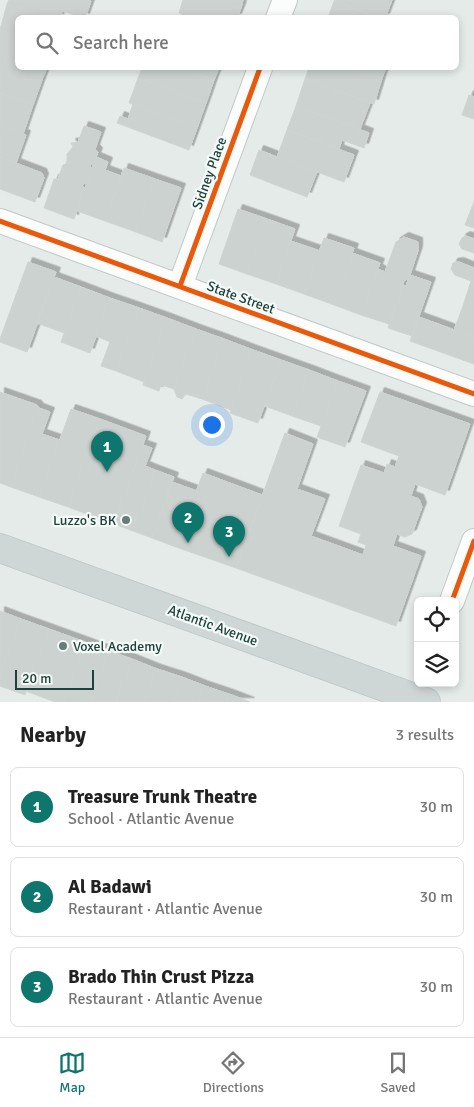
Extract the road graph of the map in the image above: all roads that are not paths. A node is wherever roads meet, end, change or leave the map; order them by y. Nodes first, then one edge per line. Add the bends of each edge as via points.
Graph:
1 (284, 0) edge
2 (279, 15) edge
3 (259, 70) edge
4 (0, 221) edge
5 (180, 286) junction
6 (474, 394) edge
7 (474, 541) edge
8 (0, 548) edge
9 (453, 597) edge
10 (419, 696) edge

1 - 2 street
3 - 5 street, Sidney Place
4 - 5 street, State Street
5 - 6 street, State Street
7 - 9 street
8 - 10 main road, Atlantic Avenue

